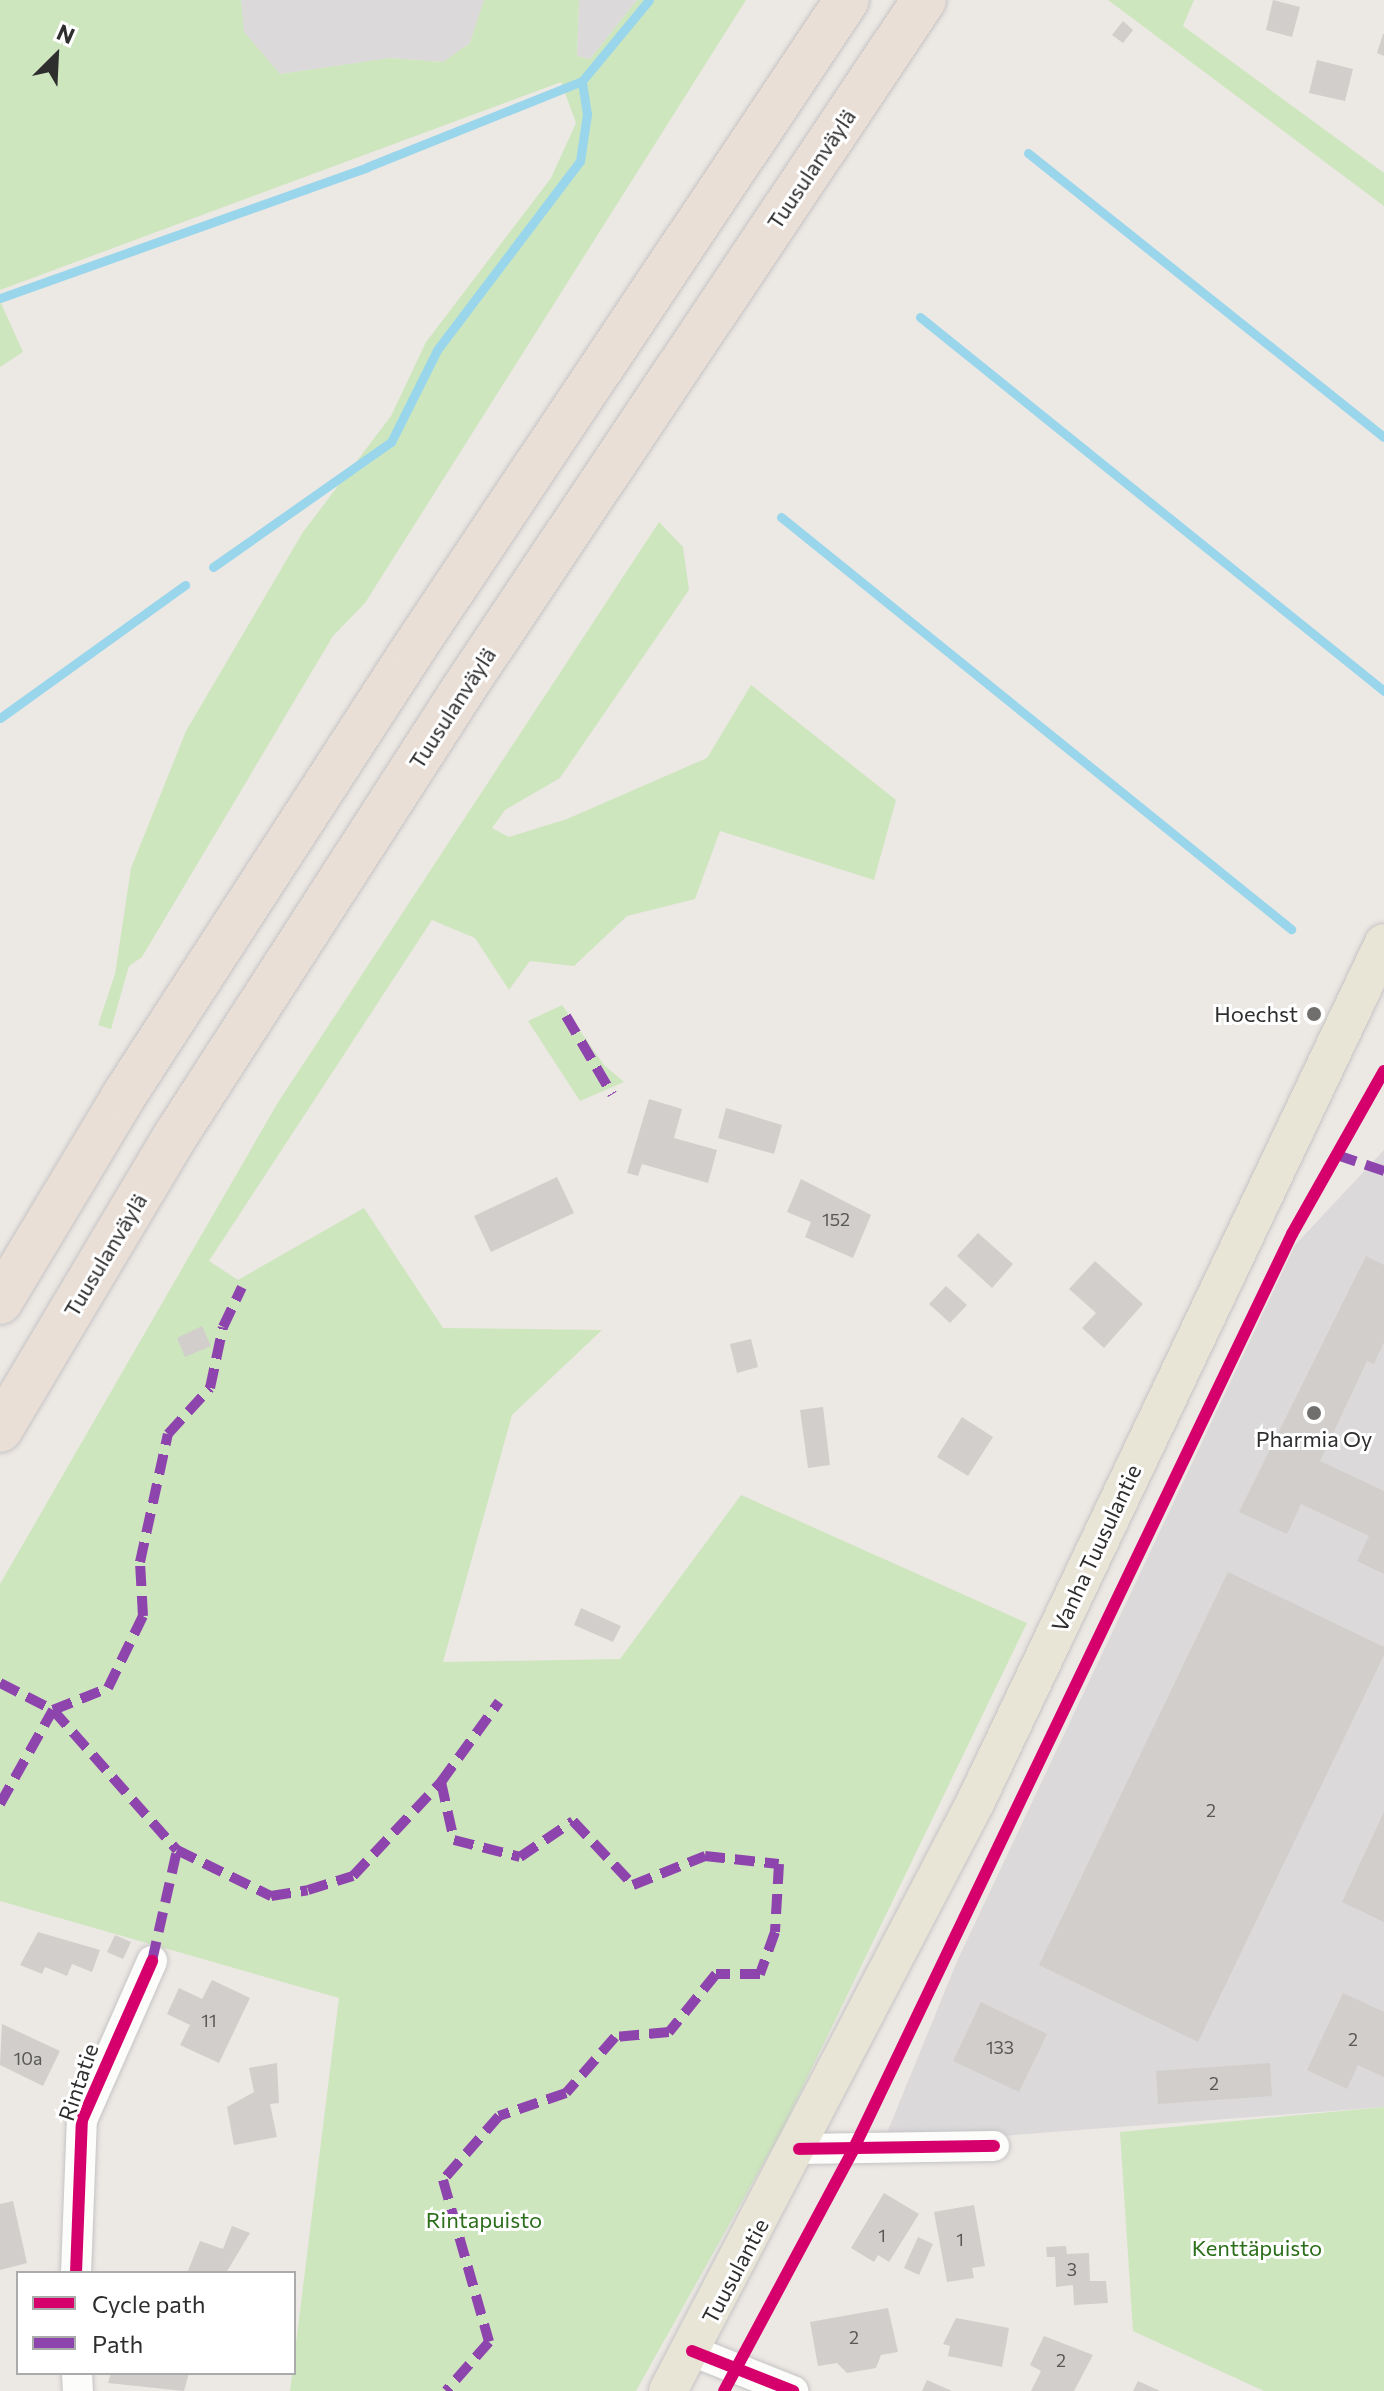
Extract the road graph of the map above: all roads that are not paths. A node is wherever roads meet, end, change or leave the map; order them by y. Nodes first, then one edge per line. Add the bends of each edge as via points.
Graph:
1 (812, 0) edge
2 (847, 0) edge
3 (924, 0) edge
4 (723, 187) junction
5 (1384, 943) edge
6 (0, 1302) edge
7 (0, 1430) edge
8 (152, 1961) dead end
9 (994, 2146) dead end
10 (799, 2149) junction
11 (76, 2271) edge
12 (692, 2351) junction
13 (668, 2391) edge
14 (793, 2391) edge

1 - 4 highway
2 - 4 highway
3 - 7 highway, Tuusulanväylä via 466,685 176,1135
4 - 6 highway via 166,1031
5 - 10 main road, Vanha Tuusulantie via 976,1801
8 - 11 street, Rintatie via 82,2120
9 - 10 street
10 - 12 main road, Tuusulantie
12 - 13 main road, Tuusulantie
12 - 14 street

